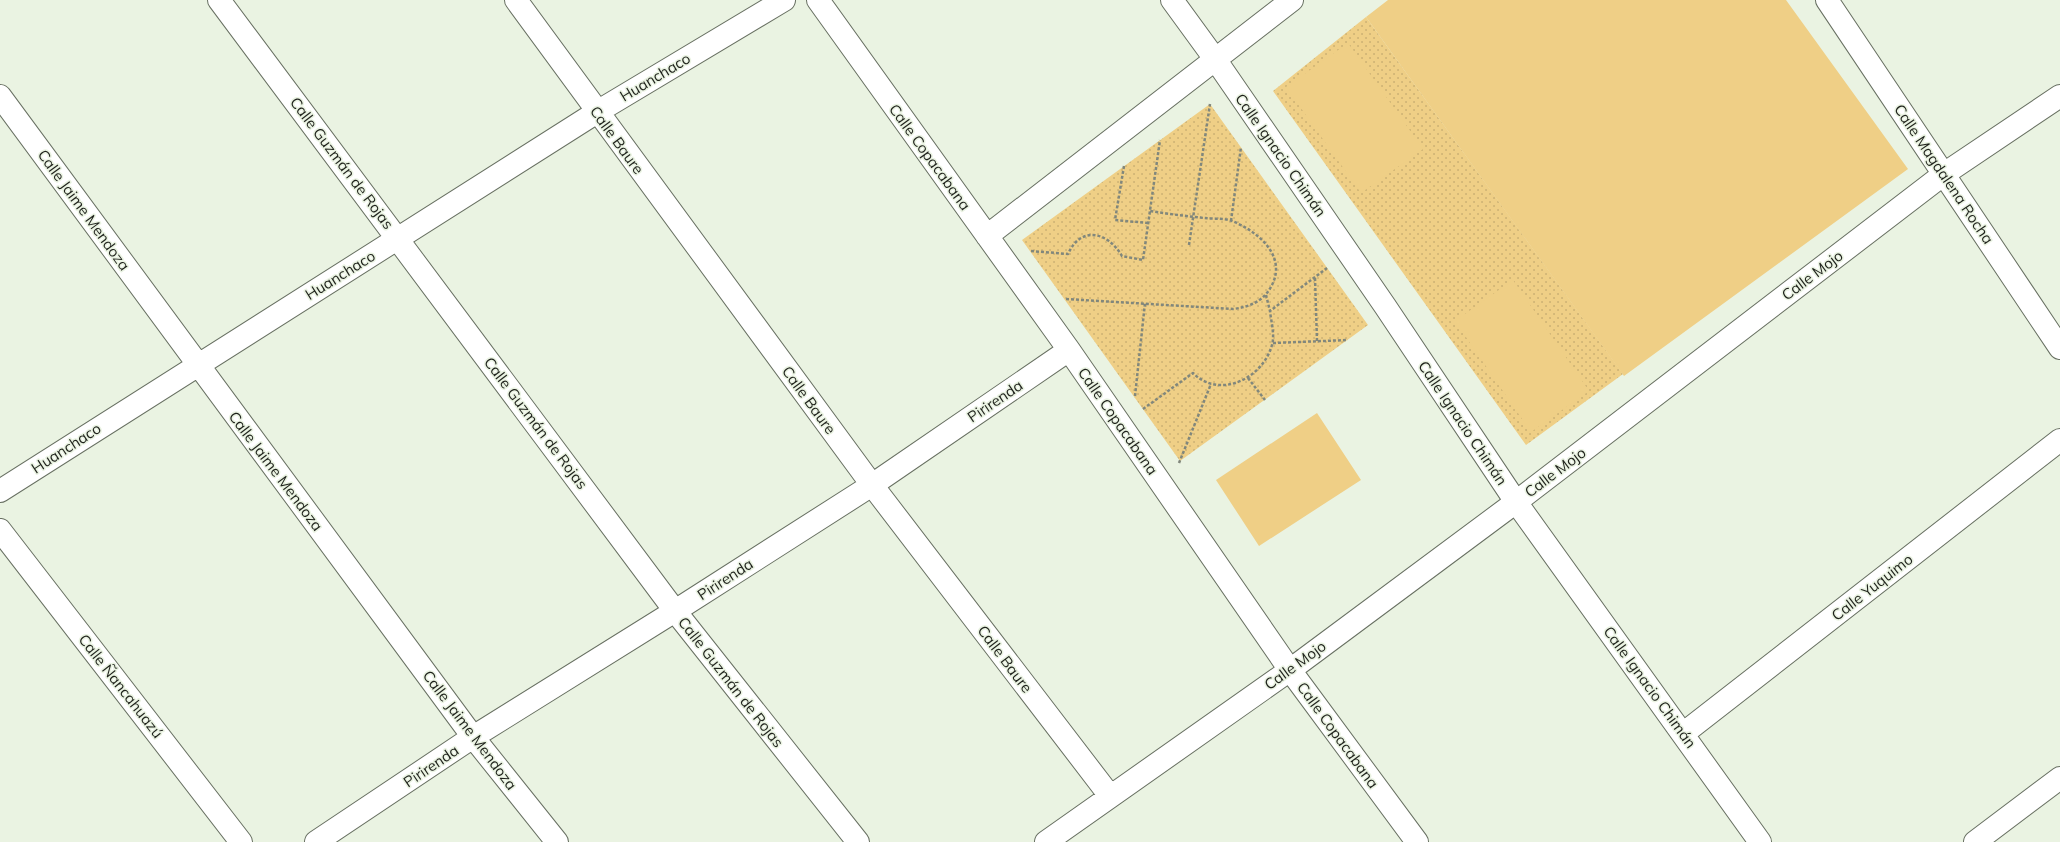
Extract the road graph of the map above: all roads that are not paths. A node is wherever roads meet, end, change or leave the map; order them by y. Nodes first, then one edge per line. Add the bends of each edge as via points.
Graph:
1 (219, 0) edge
2 (516, 0) edge
3 (784, 0) edge
4 (818, 0) edge
5 (1172, 0) edge
6 (1292, 0) edge
7 (1827, 0) edge
8 (1215, 59) junction
9 (0, 96) edge
10 (2060, 96) edge
11 (596, 112) junction
12 (1944, 174) junction
13 (986, 236) junction
14 (399, 239) junction
15 (2060, 348) edge
16 (1069, 350) junction
17 (197, 364) junction
18 (2060, 440) edge
19 (872, 485) junction
20 (0, 491) edge
21 (1516, 502) junction
22 (0, 530) edge
23 (675, 611) junction
24 (1290, 670) junction
25 (1684, 733) junction
26 (473, 737) junction
27 (2060, 778) edge
28 (1110, 796) junction
29 (241, 842) edge
30 (316, 842) edge
31 (557, 842) edge
32 (858, 842) edge
33 (1046, 842) edge
34 (1417, 842) edge
35 (1760, 842) edge
36 (1975, 842) edge

1 - 14 street, Calle Guzmán de Rojas
2 - 11 street, Calle Baure
3 - 11 street, Huanchaco
4 - 13 street, Calle Copacabana
5 - 8 street, Calle Ignacio Chimán
6 - 8 street
7 - 12 street, Calle Magdalena Rocha
8 - 13 street
8 - 21 street, Calle Ignacio Chimán
9 - 17 street, Calle Jaime Mendoza
10 - 12 street, Calle Mojo
11 - 14 street, Huanchaco
11 - 19 street, Calle Baure
12 - 15 street, Calle Magdalena Rocha
12 - 21 street, Calle Mojo
13 - 16 street, Calle Copacabana
14 - 17 street, Huanchaco
14 - 23 street, Calle Guzmán de Rojas
16 - 19 street, Pirirenda
16 - 24 street, Calle Copacabana
17 - 20 street, Huanchaco
17 - 26 street, Calle Jaime Mendoza
18 - 25 street, Calle Yuquimo
19 - 23 street, Pirirenda
19 - 28 street, Calle Baure
21 - 24 street, Calle Mojo
21 - 25 street, Calle Ignacio Chimán
22 - 29 street, Calle Ñancahuazú
23 - 26 street, Pirirenda
23 - 32 street, Calle Guzmán de Rojas
24 - 28 street, Calle Mojo
24 - 34 street, Calle Copacabana
25 - 35 street, Calle Ignacio Chimán
26 - 30 street, Pirirenda
26 - 31 street, Calle Jaime Mendoza
27 - 36 street
28 - 33 street, Calle Mojo

